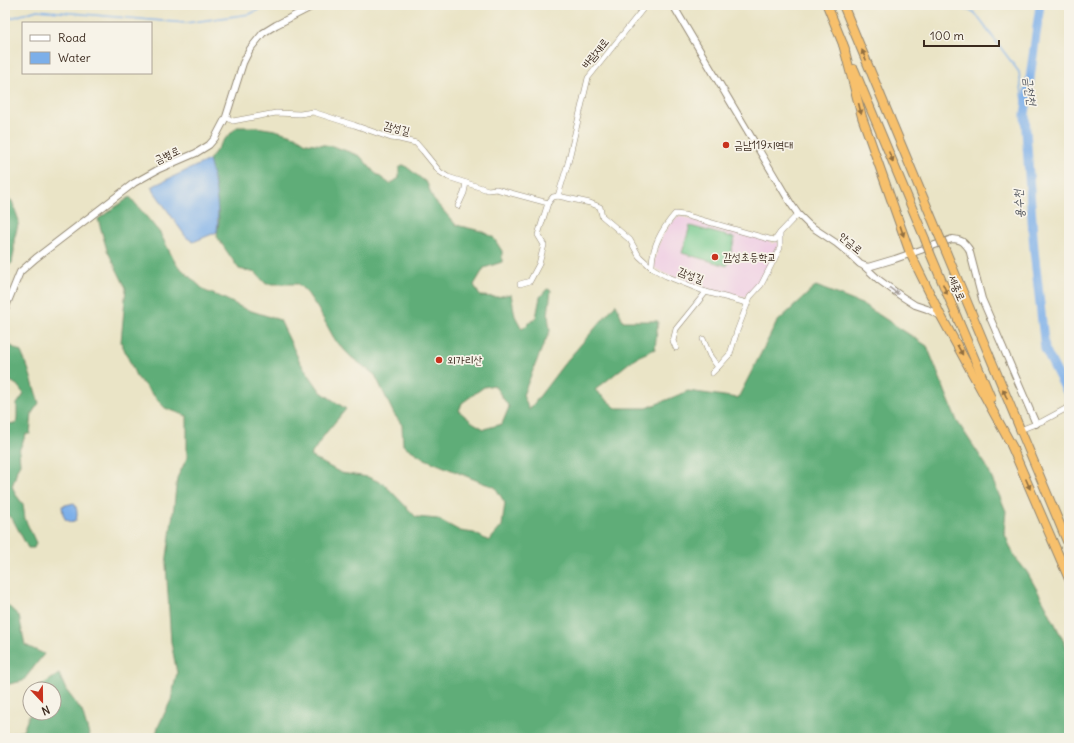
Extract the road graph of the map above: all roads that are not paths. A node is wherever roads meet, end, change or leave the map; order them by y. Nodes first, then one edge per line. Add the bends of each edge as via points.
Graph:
1 (315, 5) edge
2 (646, 5) edge
3 (673, 5) edge
4 (827, 5) edge
5 (843, 5) edge
6 (843, 44) junction
7 (226, 117) junction
8 (466, 183) junction
9 (558, 196) junction
10 (548, 203) junction
11 (458, 206) dead end
12 (798, 214) junction
13 (780, 234) junction
14 (910, 253) junction
15 (864, 266) junction
16 (652, 268) junction
17 (520, 284) dead end
18 (706, 292) junction
19 (747, 303) junction
20 (5, 309) edge
21 (941, 316) junction
22 (703, 339) dead end
23 (676, 348) dead end
24 (718, 368) junction
25 (712, 373) dead end
26 (1069, 407) edge
27 (1036, 424) junction
28 (1020, 430) junction
29 (1013, 448) junction
30 (1069, 546) edge
31 (1069, 579) edge

1 - 7 street, 금병로 via 263,33 250,49
2 - 9 street, 바람재로 via 588,78
3 - 12 street, 안금로
4 - 6 highway, 세종로
28 -> 5 highway, 세종로, bridge
6 -> 14 highway via 862,117
6 -> 29 highway, 세종로, bridge
7 - 8 street, 감성길 via 233,120 276,113 313,112 391,138 416,143 440,172
7 - 20 street, 금병로 via 209,145 134,183 20,272
8 - 10 street, 감성길
8 - 11 street
9 - 10 street via 553,197
9 - 16 street, 감성길 via 600,207 602,216 630,240 639,256
10 - 17 street via 538,235 544,246 539,264 530,281
12 - 13 street
12 - 15 street, 안금로
13 - 16 street via 775,240 769,239 675,214 660,236 653,253
13 - 19 street via 778,253 761,285
14 - 15 street, 안금로 via 868,267
14 - 21 highway
14 - 27 street, 안금로 via 952,239 960,240 969,249 982,299
15 -> 21 street via 901,296
16 - 18 street, 감성길
18 - 19 street, 감성길
18 - 23 street, 감성길 via 676,329 673,341
19 - 24 street via 730,354
21 -> 29 highway
22 - 24 street
24 - 25 street
26 - 27 street
27 - 28 street
28 - 30 highway, 세종로
29 -> 31 highway, 세종로

